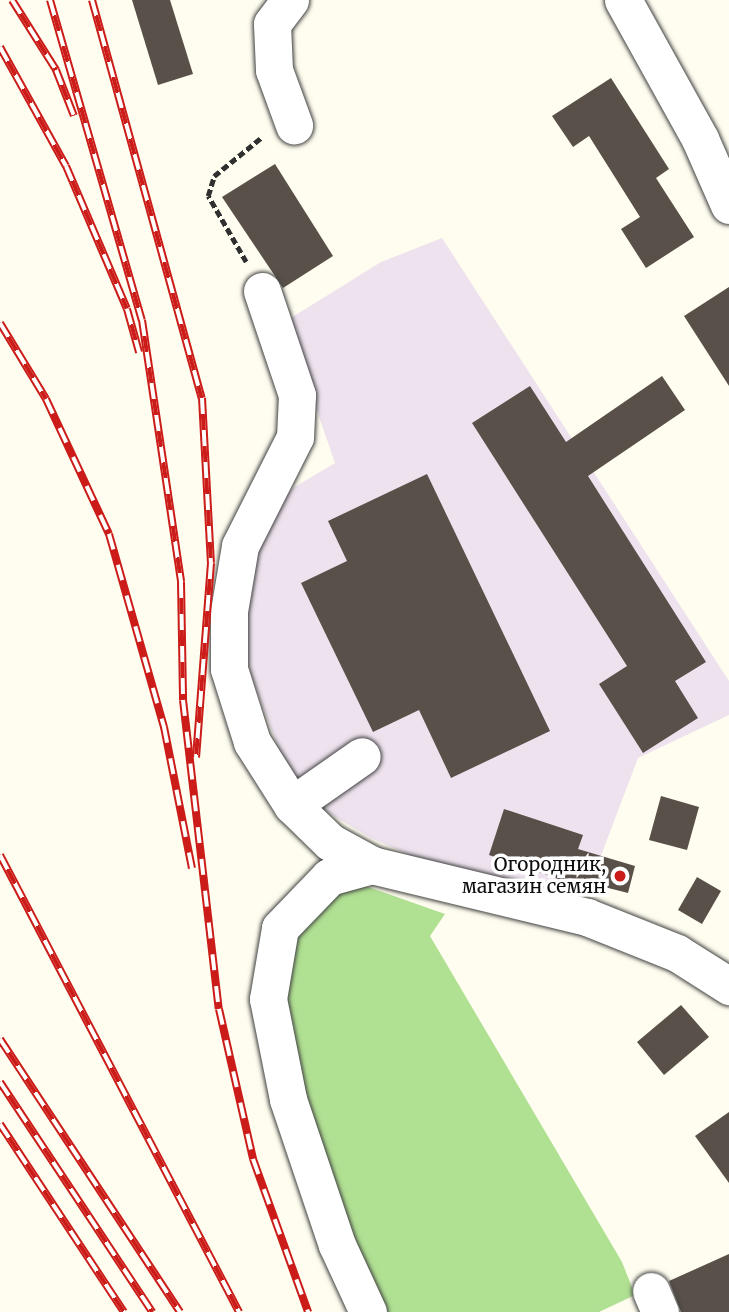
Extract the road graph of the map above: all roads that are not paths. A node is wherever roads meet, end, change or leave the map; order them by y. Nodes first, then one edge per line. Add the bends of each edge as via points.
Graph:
1 (290, 0) edge
2 (636, 4) edge
3 (292, 120) road end
4 (729, 205) edge
5 (262, 291) road end
6 (362, 756) dead end
7 (292, 805) junction
8 (372, 865) junction
9 (729, 986) edge
10 (368, 1312) edge

1 - 3 street via 272,24 274,70
2 - 4 street
5 - 7 street via 297,395 295,437 240,546 229,611 229,669 252,741
6 - 7 street
7 - 8 street via 330,842
8 - 9 street via 587,917 677,953
8 - 10 street via 328,877 280,928 268,999 288,1099 337,1245

